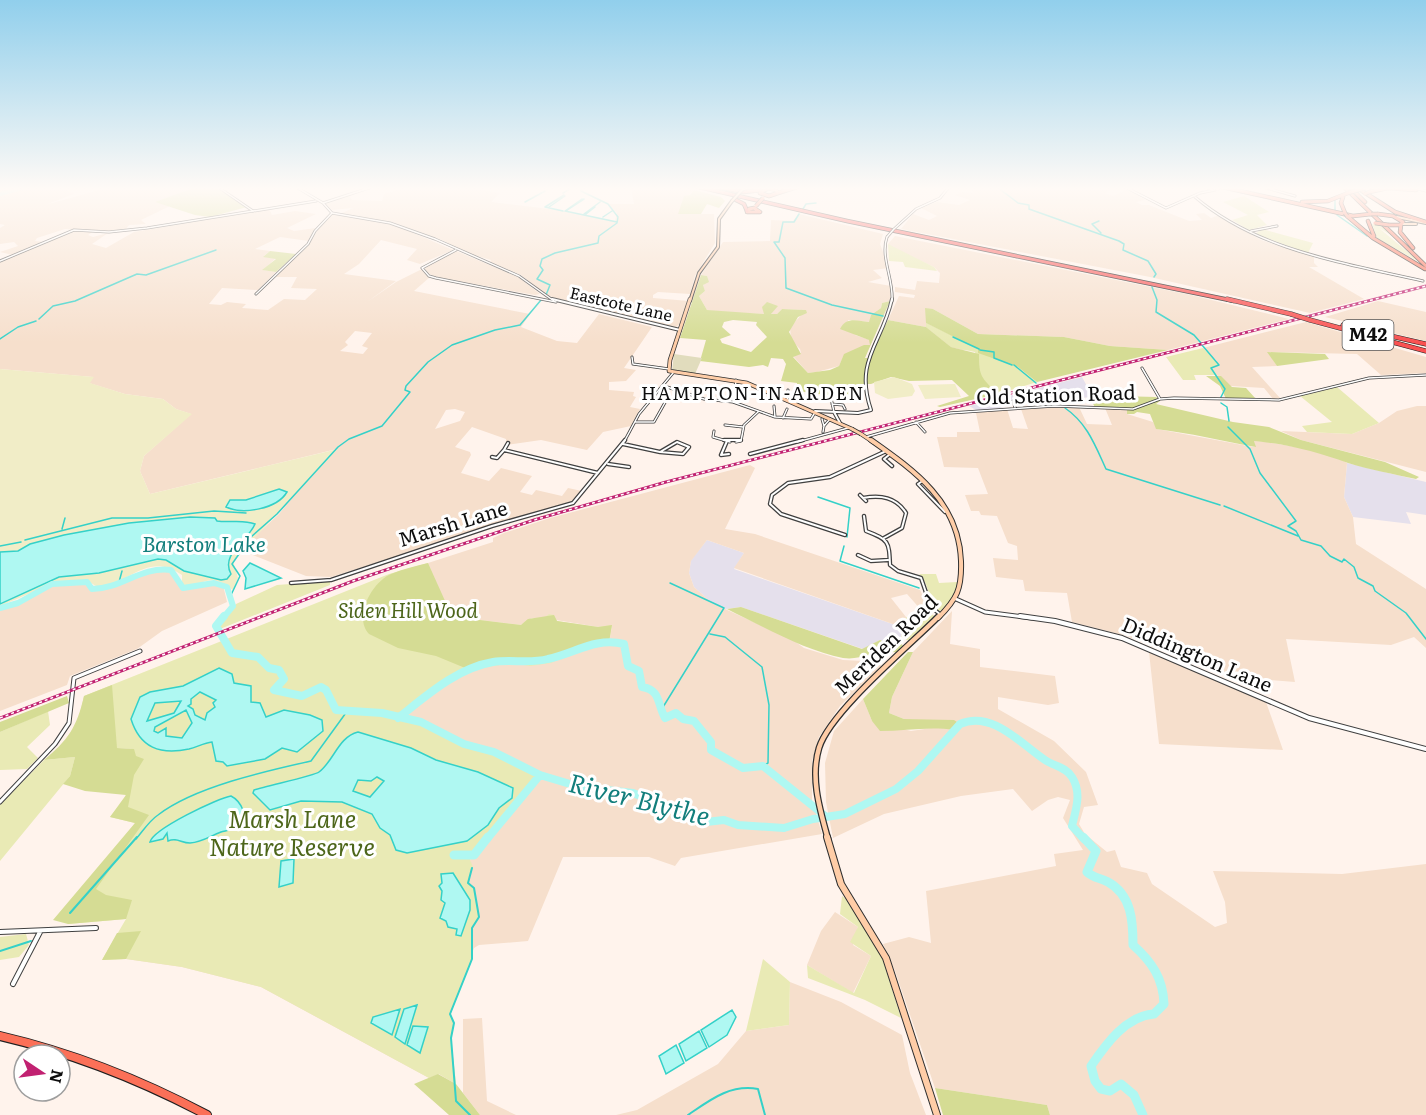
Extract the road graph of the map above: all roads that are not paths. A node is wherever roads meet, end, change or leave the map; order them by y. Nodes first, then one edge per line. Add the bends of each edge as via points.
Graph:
1 (52, 239) edge
2 (311, 239) edge
3 (429, 239) edge
4 (718, 239) edge
5 (886, 239) edge
6 (924, 239) edge
7 (933, 239) edge
8 (1263, 239) edge
9 (1376, 239) edge
10 (1377, 239) edge
11 (1378, 239) edge
12 (1399, 239) edge
13 (1401, 239) edge
14 (1404, 239) edge
15 (1383, 243) junction
16 (456, 250) junction
17 (0, 261) edge
18 (1426, 265) edge
19 (1423, 281) dead end
20 (256, 294) dead end
21 (544, 295) junction
22 (539, 297) junction
23 (556, 302) junction
24 (1293, 313) junction
25 (1322, 321) junction
26 (680, 330) junction
27 (1426, 348) edge
28 (632, 357) dead end
29 (1142, 368) dead end
30 (669, 369) junction
31 (673, 373) junction
32 (1426, 375) edge
33 (736, 380) junction
34 (664, 386) junction
35 (788, 390) dead end
36 (1023, 397) dead end
37 (831, 398) dead end
38 (667, 399) dead end
39 (1160, 399) junction
40 (787, 401) junction
41 (733, 402) junction
42 (832, 404) junction
43 (774, 406) dead end
44 (1016, 408) junction
45 (787, 409) dead end
46 (844, 409) dead end
47 (758, 412) junction
48 (816, 412) junction
49 (834, 412) junction
50 (775, 417) junction
51 (783, 418) junction
52 (822, 419) dead end
53 (829, 421) junction
54 (635, 422) junction
55 (916, 422) junction
56 (840, 423) junction
57 (823, 424) junction
58 (725, 425) dead end
59 (743, 427) junction
60 (850, 429) junction
61 (714, 431) dead end
62 (823, 432) dead end
63 (925, 432) dead end
64 (861, 434) joint
65 (866, 437) junction
66 (727, 441) junction
67 (508, 443) dead end
68 (623, 444) junction
69 (504, 450) junction
70 (660, 452) junction
71 (884, 452) junction
72 (729, 454) dead end
73 (750, 454) dead end
74 (889, 455) junction
75 (492, 457) dead end
76 (607, 464) junction
77 (892, 466) dead end
78 (629, 467) dead end
79 (598, 473) junction
80 (860, 495) dead end
81 (863, 498) junction
82 (866, 501) dead end
83 (943, 505) junction
84 (945, 512) dead end
85 (858, 518) dead end
86 (845, 535) dead end
87 (884, 538) junction
88 (858, 555) dead end
89 (888, 560) junction
90 (291, 583) dead end
91 (956, 599) junction
92 (942, 616) junction
93 (140, 651) dead end
94 (1426, 749) edge
95 (0, 802) edge
96 (96, 928) dead end
97 (0, 932) edge
98 (40, 932) junction
99 (14, 984) dead end
100 (0, 1036) edge
101 (207, 1115) edge
102 (937, 1115) edge

1 - 17 street
2 - 20 street
3 - 16 street, Eastcote Lane
4 - 26 main road, bridge via 718,247 699,273
5 - 49 street, bridge via 883,244 893,292 890,309 868,353 864,394 871,410
6 - 24 highway, M42
7 - 24 highway, M42
8 - 19 street via 1299,252
9 - 15 highway
10 - 18 highway
11 - 15 highway
12 - 18 highway
13 - 18 highway
14 - 18 highway
15 - 18 highway
16 - 21 street, Eastcote Lane via 519,276
16 - 22 street, Eastcote Lane via 422,268 436,278
21 - 22 street, Eastcote Lane
21 - 23 street, Eastcote Lane
22 - 23 street, Eastcote Lane
23 - 26 street, Eastcote Lane
24 - 25 highway, M42, bridge
25 - 27 highway
25 - 27 highway via 1396,337
26 - 30 main road
28 - 30 street via 633,364
29 - 39 street
30 - 31 main road
31 - 33 main road
31 - 34 street, Marsh Lane
32 - 39 street, Old Station Road via 1369,378 1279,400
33 - 40 main road
33 - 41 street
34 - 41 street via 704,399
34 - 54 street, Marsh Lane
35 - 40 street
36 - 44 street via 1013,401
37 - 42 street
38 - 54 street via 654,422
39 - 44 street, Old Station Road via 1133,409
40 - 48 main road
41 - 47 street
42 - 46 street via 844,405
42 - 49 street
43 - 50 street
44 - 55 street, Old Station Road via 950,413
45 - 51 street
47 - 50 street
47 - 59 street
48 - 49 street
48 - 51 street via 809,420
48 - 53 main road
49 - 56 street
50 - 51 street
52 - 57 street
53 - 56 main road
53 - 57 street
54 - 68 street, Marsh Lane
55 - 63 street
55 - 65 street, Old Station Road
56 - 60 main road
57 - 62 street
58 - 59 street
59 - 66 street via 741,441
60 - 64 main road, bridge
60 - 73 street
61 - 66 street via 712,437
64 - 65 main road, Meriden Road
65 - 71 main road, Meriden Road
66 - 72 street via 721,455
67 - 69 street
68 - 70 street
68 - 76 street, Marsh Lane
69 - 75 street via 497,458
69 - 79 street
70 - 70 street via 677,442 689,447 683,454
71 - 74 main road, Meriden Road
71 - 86 street via 830,477 788,483 772,495 770,504 778,513
74 - 77 street via 884,459
74 - 83 main road, Meriden Road
76 - 78 street
76 - 79 street, Marsh Lane
79 - 90 street, Marsh Lane via 573,503 331,580
80 - 81 street
81 - 82 street
81 - 87 street via 880,496 899,503 906,513 904,523
83 - 84 street, Meriden Road
83 - 91 main road, Meriden Road via 954,525 959,554 961,579
85 - 87 street via 864,517 867,532
87 - 89 street via 891,549
88 - 89 street via 870,561
89 - 92 street via 898,570 921,578 931,607
91 - 92 main road, Meriden Road
91 - 94 street, Diddington Lane via 985,612 1055,621 1122,638 1309,718
92 - 102 main road, Meriden Road via 834,719 817,758 815,778 819,807 841,884 886,958
93 - 95 street via 74,678 69,723 55,744
96 - 98 street
97 - 98 street
98 - 99 street
100 - 101 highway via 91,1060 152,1085

